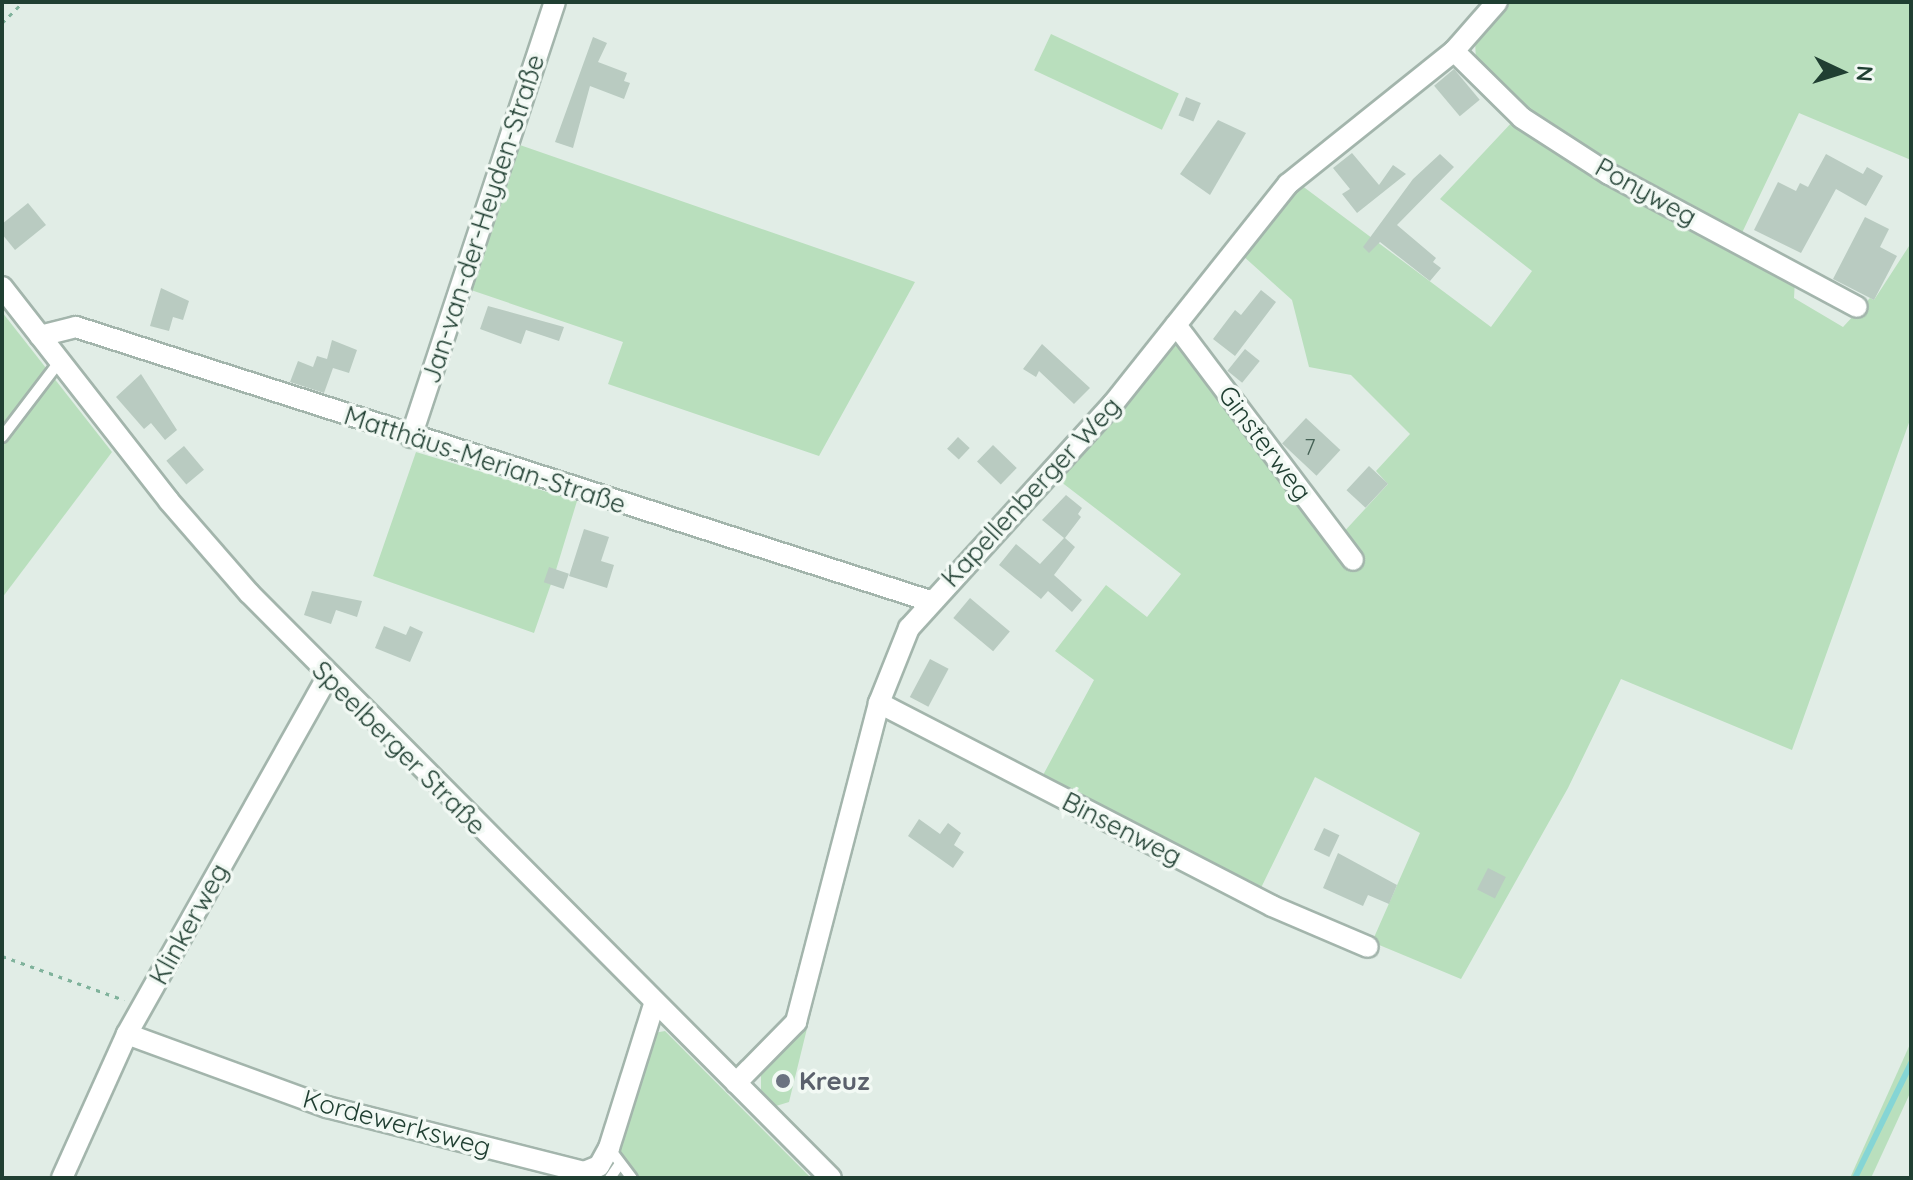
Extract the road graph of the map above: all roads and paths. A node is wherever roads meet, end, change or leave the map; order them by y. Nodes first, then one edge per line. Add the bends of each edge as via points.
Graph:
1 (23, 2) edge
2 (555, 2) edge
3 (1497, 2) edge
4 (2, 23) edge
5 (1454, 51) junction
6 (2, 287) edge
7 (1857, 307) dead end
8 (1176, 325) junction
9 (40, 336) junction
10 (60, 361) junction
11 (2, 437) edge
12 (411, 437) junction
13 (1353, 560) dead end
14 (930, 601) junction
15 (328, 676) junction
16 (879, 703) junction
17 (1368, 947) dead end
18 (2, 956) edge
19 (654, 1004) junction
20 (142, 1007) junction
21 (127, 1034) junction
22 (736, 1083) junction
23 (614, 1157) junction
24 (62, 1178) edge
25 (610, 1178) edge
26 (632, 1178) edge
27 (831, 1178) edge

1 - 4 path
2 - 12 street, Jan-van-der-Heyden-Straße
3 - 5 street, Kapellenberger Weg
5 - 7 street, Ponyweg via 1522,118 1609,174
5 - 8 street, Kapellenberger Weg via 1288,184
6 - 9 street, Speelberger Straße
8 - 13 street, Ginsterweg
8 - 14 street, Kapellenberger Weg via 1113,404
9 - 10 street, Speelberger Straße
9 - 12 street, Matthäus-Merian-Straße via 76,327
10 - 11 lane
10 - 15 street, Speelberger Straße via 169,501
12 - 14 street, Matthäus-Merian-Straße
14 - 16 street, Kapellenberger Weg via 909,628
15 - 19 street, Speelberger Straße
15 - 20 street, Klinkerweg
16 - 17 street, Binsenweg via 1272,906
16 - 22 street, Kapellenberger Weg via 796,1022
18 - 20 path
19 - 22 street, Speelberger Straße
19 - 23 street
20 - 21 street, Klinkerweg
21 - 23 street, Kordewerksweg via 327,1107 584,1172
21 - 24 street, Klinkerweg
22 - 27 street, Speelberger Straße
23 - 25 lane
23 - 26 lane

